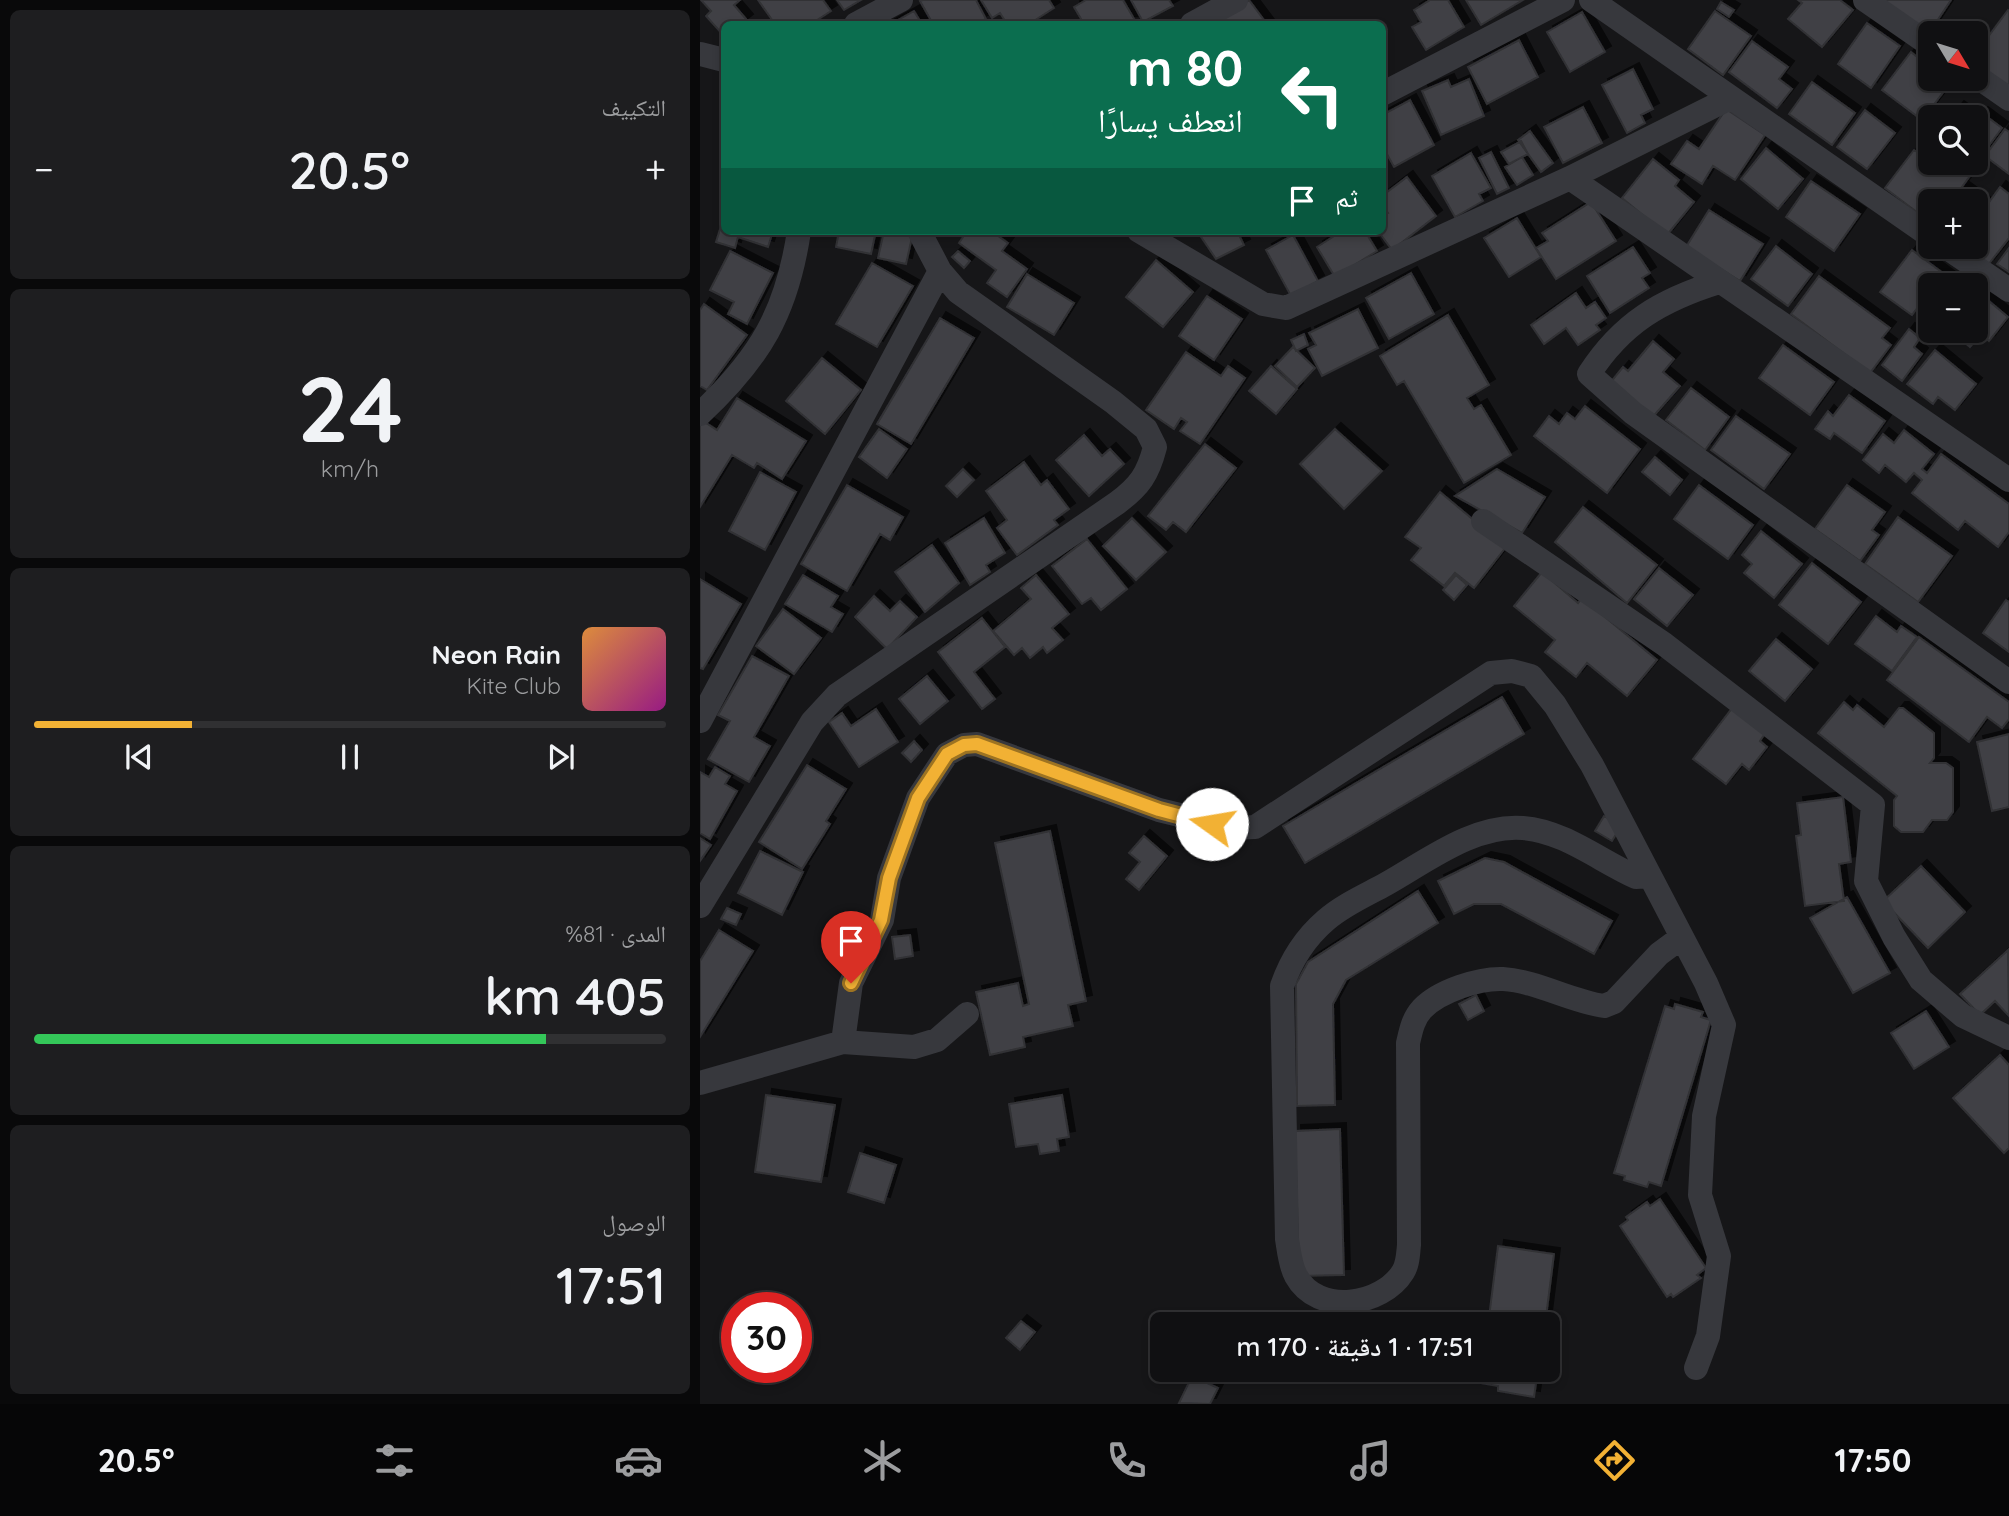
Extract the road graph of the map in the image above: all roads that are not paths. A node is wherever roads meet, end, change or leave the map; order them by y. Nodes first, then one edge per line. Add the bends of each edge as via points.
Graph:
1 (901, 0) edge
2 (1236, 0) edge
3 (1563, 0) edge
4 (1591, 0) edge
5 (1865, 0) edge
6 (862, 21) edge
7 (1198, 21) edge
8 (1918, 37) edge
9 (700, 54) edge
10 (721, 59) edge
11 (1988, 84) edge
12 (1386, 92) edge
13 (1730, 98) junction
14 (2009, 99) edge
15 (1570, 178) junction
16 (1918, 228) edge
17 (798, 235) edge
18 (921, 235) edge
19 (1146, 235) edge
20 (1964, 259) edge
21 (940, 271) junction
22 (1719, 282) junction
23 (2009, 290) edge
24 (700, 414) edge
25 (2009, 480) edge
26 (1483, 521) dead end
27 (2009, 682) edge
28 (700, 721) edge
29 (1650, 876) junction
30 (700, 906) edge
31 (1682, 937) junction
32 (967, 1014) dead end
33 (2009, 1038) edge
34 (843, 1042) junction
35 (700, 1083) edge
36 (1696, 1368) dead end

1 - 6 street
2 - 7 street
3 - 12 street
4 - 13 street
5 - 8 street
9 - 10 street
11 - 14 street
13 - 15 street
13 - 16 street
15 - 19 street via 1286,308 1263,304
15 - 22 street
17 - 24 street via 794,266 775,321 760,346
18 - 21 street
20 - 23 street
21 - 28 street
21 - 30 street via 977,307 1146,429 1155,447 1149,472 1117,503 837,695 812,722
22 - 25 street
22 - 27 street via 1636,320 1609,344 1589,374 1633,412
26 - 33 street via 1664,645 1873,805 1866,881 1894,937 1921,980 1963,1016
29 - 31 street
29 - 31 street via 1636,877 1551,834 1504,828 1452,846 1353,902 1305,941 1282,986 1287,1239 1297,1279 1336,1303 1353,1302 1374,1296 1403,1272 1409,1245 1408,1044 1412,1024 1423,1008 1471,984 1502,979 1604,1006 1614,1002 1659,954
29 - 34 street via 1555,705 1531,676 1512,671 1491,673 1255,827 1192,820 977,744 964,745 947,754 918,798 889,878 881,920 851,983
31 - 36 street via 1724,1025 1704,1116 1700,1195 1718,1256 1708,1336
32 - 34 street via 937,1040 914,1047
34 - 35 street

